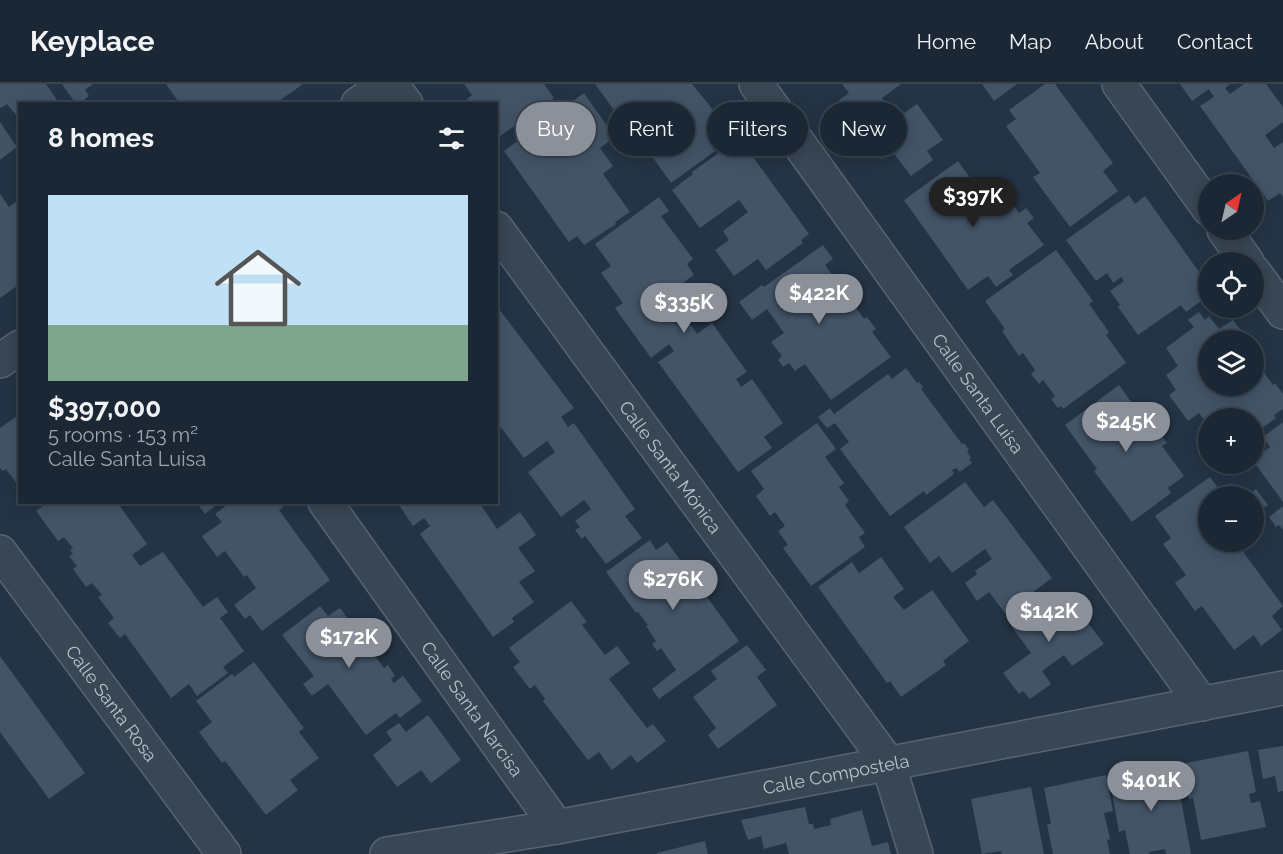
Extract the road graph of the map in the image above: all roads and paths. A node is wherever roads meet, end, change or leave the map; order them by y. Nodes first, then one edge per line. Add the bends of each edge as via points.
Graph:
1 (386, 84) edge
2 (391, 84) edge
3 (756, 84) edge
4 (1119, 84) edge
5 (361, 102) edge
6 (404, 102) edge
7 (1198, 194) edge
8 (498, 231) edge
9 (1264, 286) edge
10 (1283, 312) edge
11 (18, 348) edge
12 (0, 361) edge
13 (326, 504) edge
14 (0, 552) edge
15 (1283, 688) edge
16 (1202, 704) junction
17 (888, 763) junction
18 (557, 827) junction
19 (224, 854) edge
20 (387, 854) edge
21 (916, 854) edge

1 - 5 street
2 - 6 street
3 - 16 street, Calle Santa Luisa
4 - 7 street
8 - 17 street, Calle Santa Mónica
9 - 10 street
11 - 12 street
13 - 18 street, Calle Santa Narcisa
14 - 19 street, Calle Santa Rosa
15 - 16 street, Calle Compostela
16 - 17 street, Calle Compostela
17 - 18 street, Calle Compostela
17 - 21 street, Calle Santa Mónica
18 - 20 street, Calle Compostela

